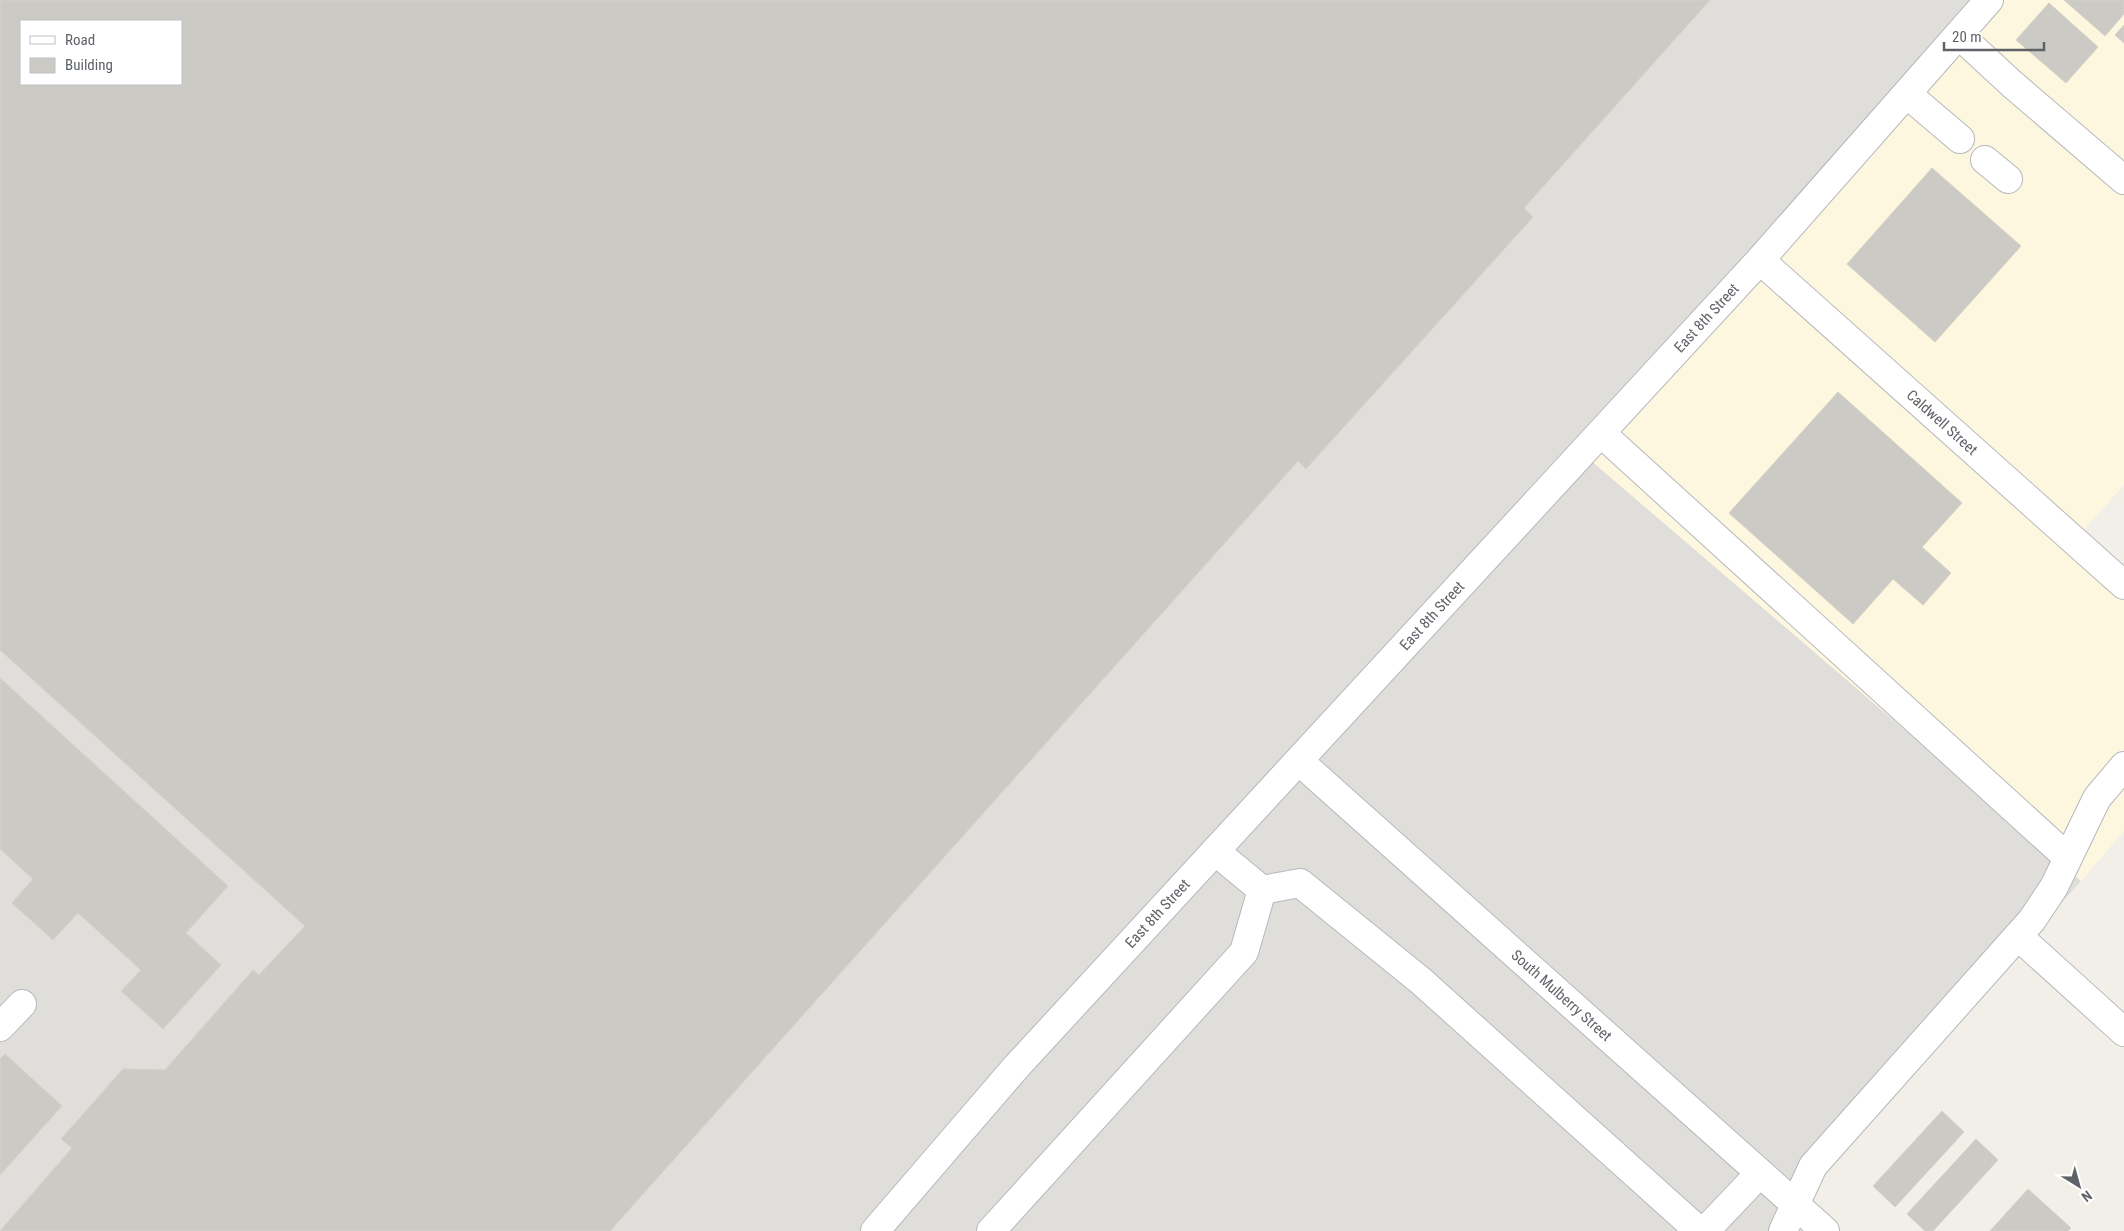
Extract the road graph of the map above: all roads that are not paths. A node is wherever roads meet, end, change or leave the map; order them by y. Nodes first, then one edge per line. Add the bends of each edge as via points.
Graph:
1 (1989, 0) edge
2 (1959, 35) junction
3 (1906, 94) junction
4 (1960, 139) dead end
5 (1985, 160) dead end
6 (2008, 179) dead end
7 (2124, 180) edge
8 (1760, 260) junction
9 (1601, 433) junction
10 (2124, 585) edge
11 (1299, 761) junction
12 (2124, 766) edge
13 (1215, 851) junction
14 (2067, 857) junction
15 (1262, 890) junction
16 (2018, 936) junction
17 (22, 1004) dead end
18 (0, 1027) edge
19 (2124, 1032) edge
20 (1760, 1173) junction
21 (1796, 1205) junction
22 (875, 1231) edge
23 (991, 1231) edge
24 (1699, 1231) edge
25 (1705, 1231) edge
26 (1783, 1231) edge
27 (1825, 1231) edge

1 - 2 street, East 8th Street
2 - 3 street, East 8th Street
2 - 7 street
3 - 4 street
3 - 8 street, East 8th Street
5 - 6 street
8 - 9 street, East 8th Street
8 - 10 street, Caldwell Street
9 - 11 street, East 8th Street
9 - 14 street
11 - 13 street, East 8th Street
11 - 20 street, South Mulberry Street
12 - 14 street via 2096,798
13 - 15 street
13 - 22 street, East 8th Street via 1017,1066
14 - 16 street via 2054,887
15 - 23 street via 1244,952
15 - 24 street via 1300,883 1421,982
16 - 19 street
16 - 21 street via 1813,1166
17 - 18 street
20 - 21 street, South Mulberry Street
20 - 25 street
21 - 26 street
21 - 27 street, South Mulberry Street

